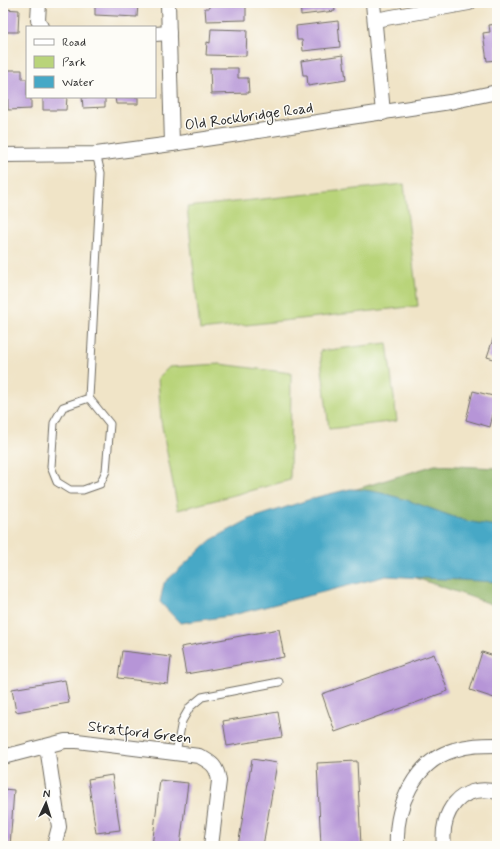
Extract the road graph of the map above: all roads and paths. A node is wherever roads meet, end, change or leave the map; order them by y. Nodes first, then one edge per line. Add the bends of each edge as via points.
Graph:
1 (39, 3) edge
2 (168, 3) edge
3 (373, 3) edge
4 (469, 3) edge
5 (375, 20) junction
6 (41, 26) edge
7 (162, 33) edge
8 (497, 92) edge
9 (383, 113) junction
10 (172, 144) junction
11 (96, 154) junction
12 (3, 155) edge
13 (89, 398) junction
14 (279, 682) dead end
15 (497, 745) edge
16 (47, 747) junction
17 (176, 753) junction
18 (3, 757) edge
19 (497, 792) edge
20 (54, 846) edge
21 (211, 846) edge
22 (397, 846) edge
23 (444, 846) edge

1 - 6 street via 38,20
2 - 7 street
3 - 5 street
4 - 5 street
5 - 9 street
7 - 10 street
8 - 9 street, Old Rockbridge Road
9 - 10 street, Old Rockbridge Road
10 - 11 street, Old Rockbridge Road
11 - 12 street, Old Rockbridge Road
11 - 13 lane via 100,187
13 - 13 lane via 110,424 106,471 100,484 83,490 70,490 57,482 51,467 54,423 63,407
14 - 17 lane via 202,697 190,707 182,721
15 - 22 street via 474,745 453,750 436,759 418,775 405,794 398,817
16 - 17 street, Stratford Green via 65,741 77,741
16 - 18 street, Stratford Green
16 - 20 street via 59,827
17 - 21 street, Stratford Green via 199,756 212,763 217,770 219,781
19 - 23 street via 469,792 456,801 445,821

